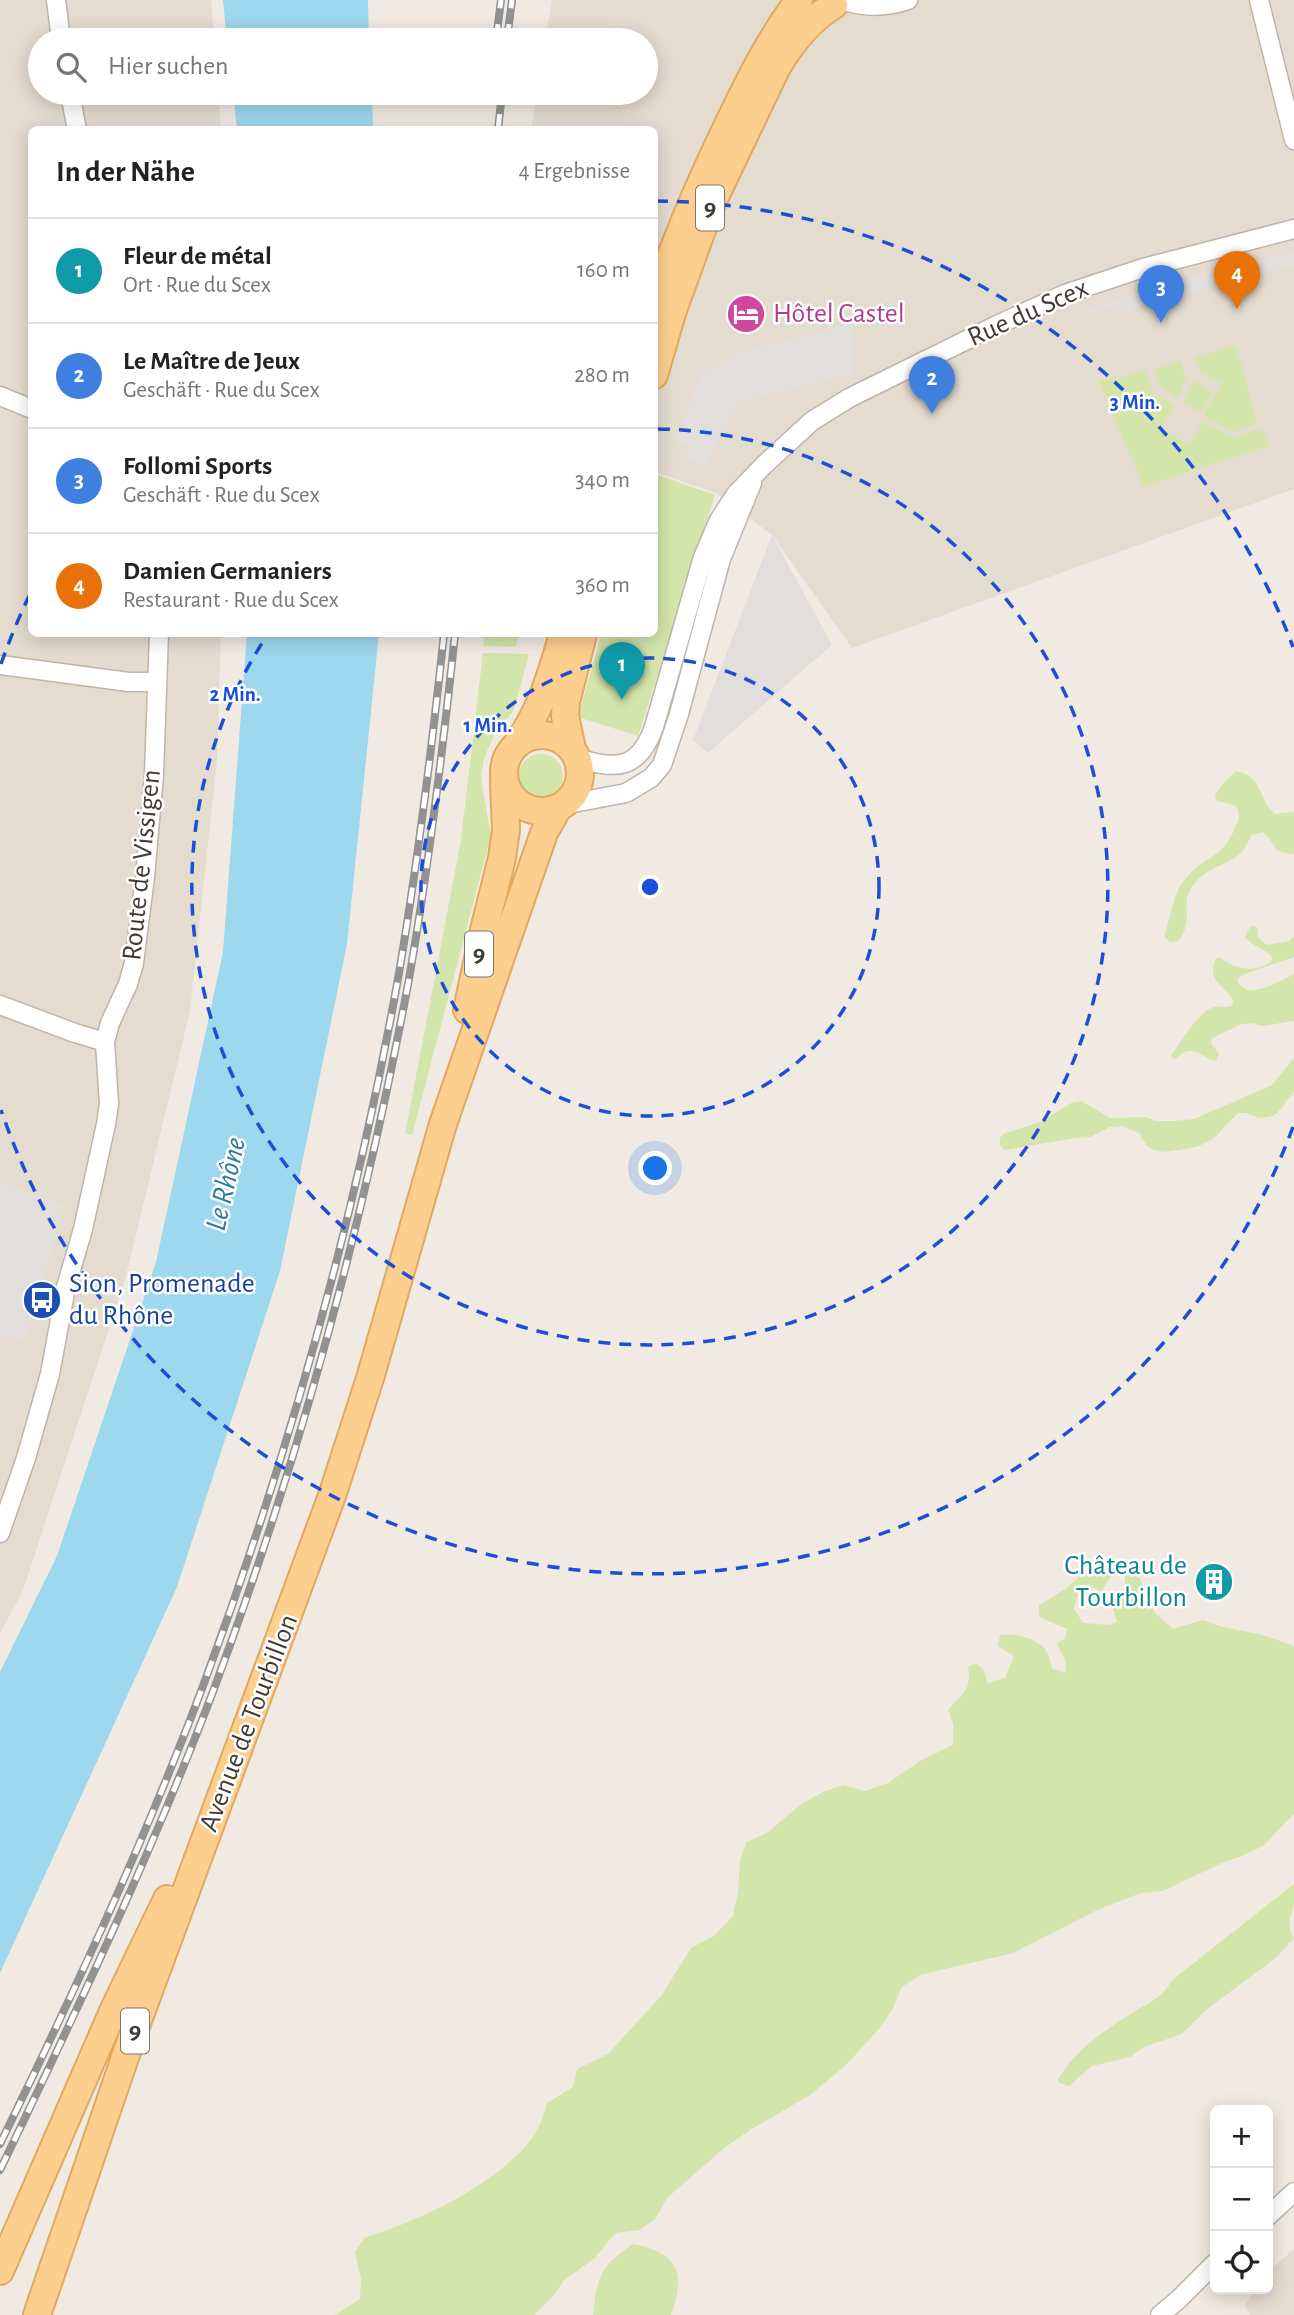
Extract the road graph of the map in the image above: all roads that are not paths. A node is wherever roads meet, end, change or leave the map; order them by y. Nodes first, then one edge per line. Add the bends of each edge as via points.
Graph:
1 (56, 0) edge
2 (799, 0) edge
3 (908, 0) edge
4 (1259, 0) edge
5 (838, 2) edge
6 (60, 28) edge
7 (1288, 89) edge
8 (73, 105) edge
9 (77, 126) edge
10 (1294, 140) edge
11 (1294, 229) edge
12 (658, 293) edge
13 (658, 361) edge
14 (0, 396) edge
15 (28, 407) edge
16 (754, 476) junction
17 (159, 637) edge
18 (562, 637) edge
19 (582, 637) edge
20 (0, 666) edge
21 (157, 682) junction
22 (517, 744) junction
23 (574, 753) junction
24 (504, 783) junction
25 (561, 807) junction
26 (0, 1005) edge
27 (106, 1042) junction
28 (443, 1124) junction
29 (0, 1533) edge
30 (239, 1749) junction
31 (1294, 2192) edge
32 (1273, 2211) edge
33 (1210, 2268) edge
34 (0, 2271) edge
35 (37, 2315) edge
36 (1160, 2315) edge

1 - 6 street
2 - 12 main road, 9 via 732,116 698,188
3 - 5 street via 878,7
4 - 7 street
5 - 13 main road, 9 via 806,26 787,50 754,115 701,230
7 - 10 street
8 - 9 street
11 - 16 street, Rue du Scex via 1143,268 1024,312 849,398 812,421
14 - 15 street
16 - 23 street, Rue du Scex via 725,509 713,531 645,748 623,764 601,765
16 - 25 street, Rue du Scex via 721,559 662,765 651,778 626,793
17 - 21 street, Route de Vissigen
18 - 22 main road via 550,684
19 - 23 main road via 565,716
20 - 21 street
21 - 27 street, Route de Vissigen via 151,815 138,938 128,984
22 - 23 main road via 543,735 559,739
22 - 24 main road via 506,759
23 - 25 main road via 580,773 578,786
24 - 25 main road via 522,807 540,812
24 - 28 main road, Avenue de Tourbillon / 9 via 502,858
25 - 28 main road, Avenue de Tourbillon / 9 via 544,833
26 - 27 street
27 - 29 street, Route de Vissigen via 109,1104 101,1154 66,1287 50,1374
28 - 30 main road, Avenue de Tourbillon / 9 via 352,1436
30 - 34 main road via 114,2009
30 - 35 main road, Avenue de Tourbillon / 9 via 132,2037
31 - 32 street
33 - 36 street

